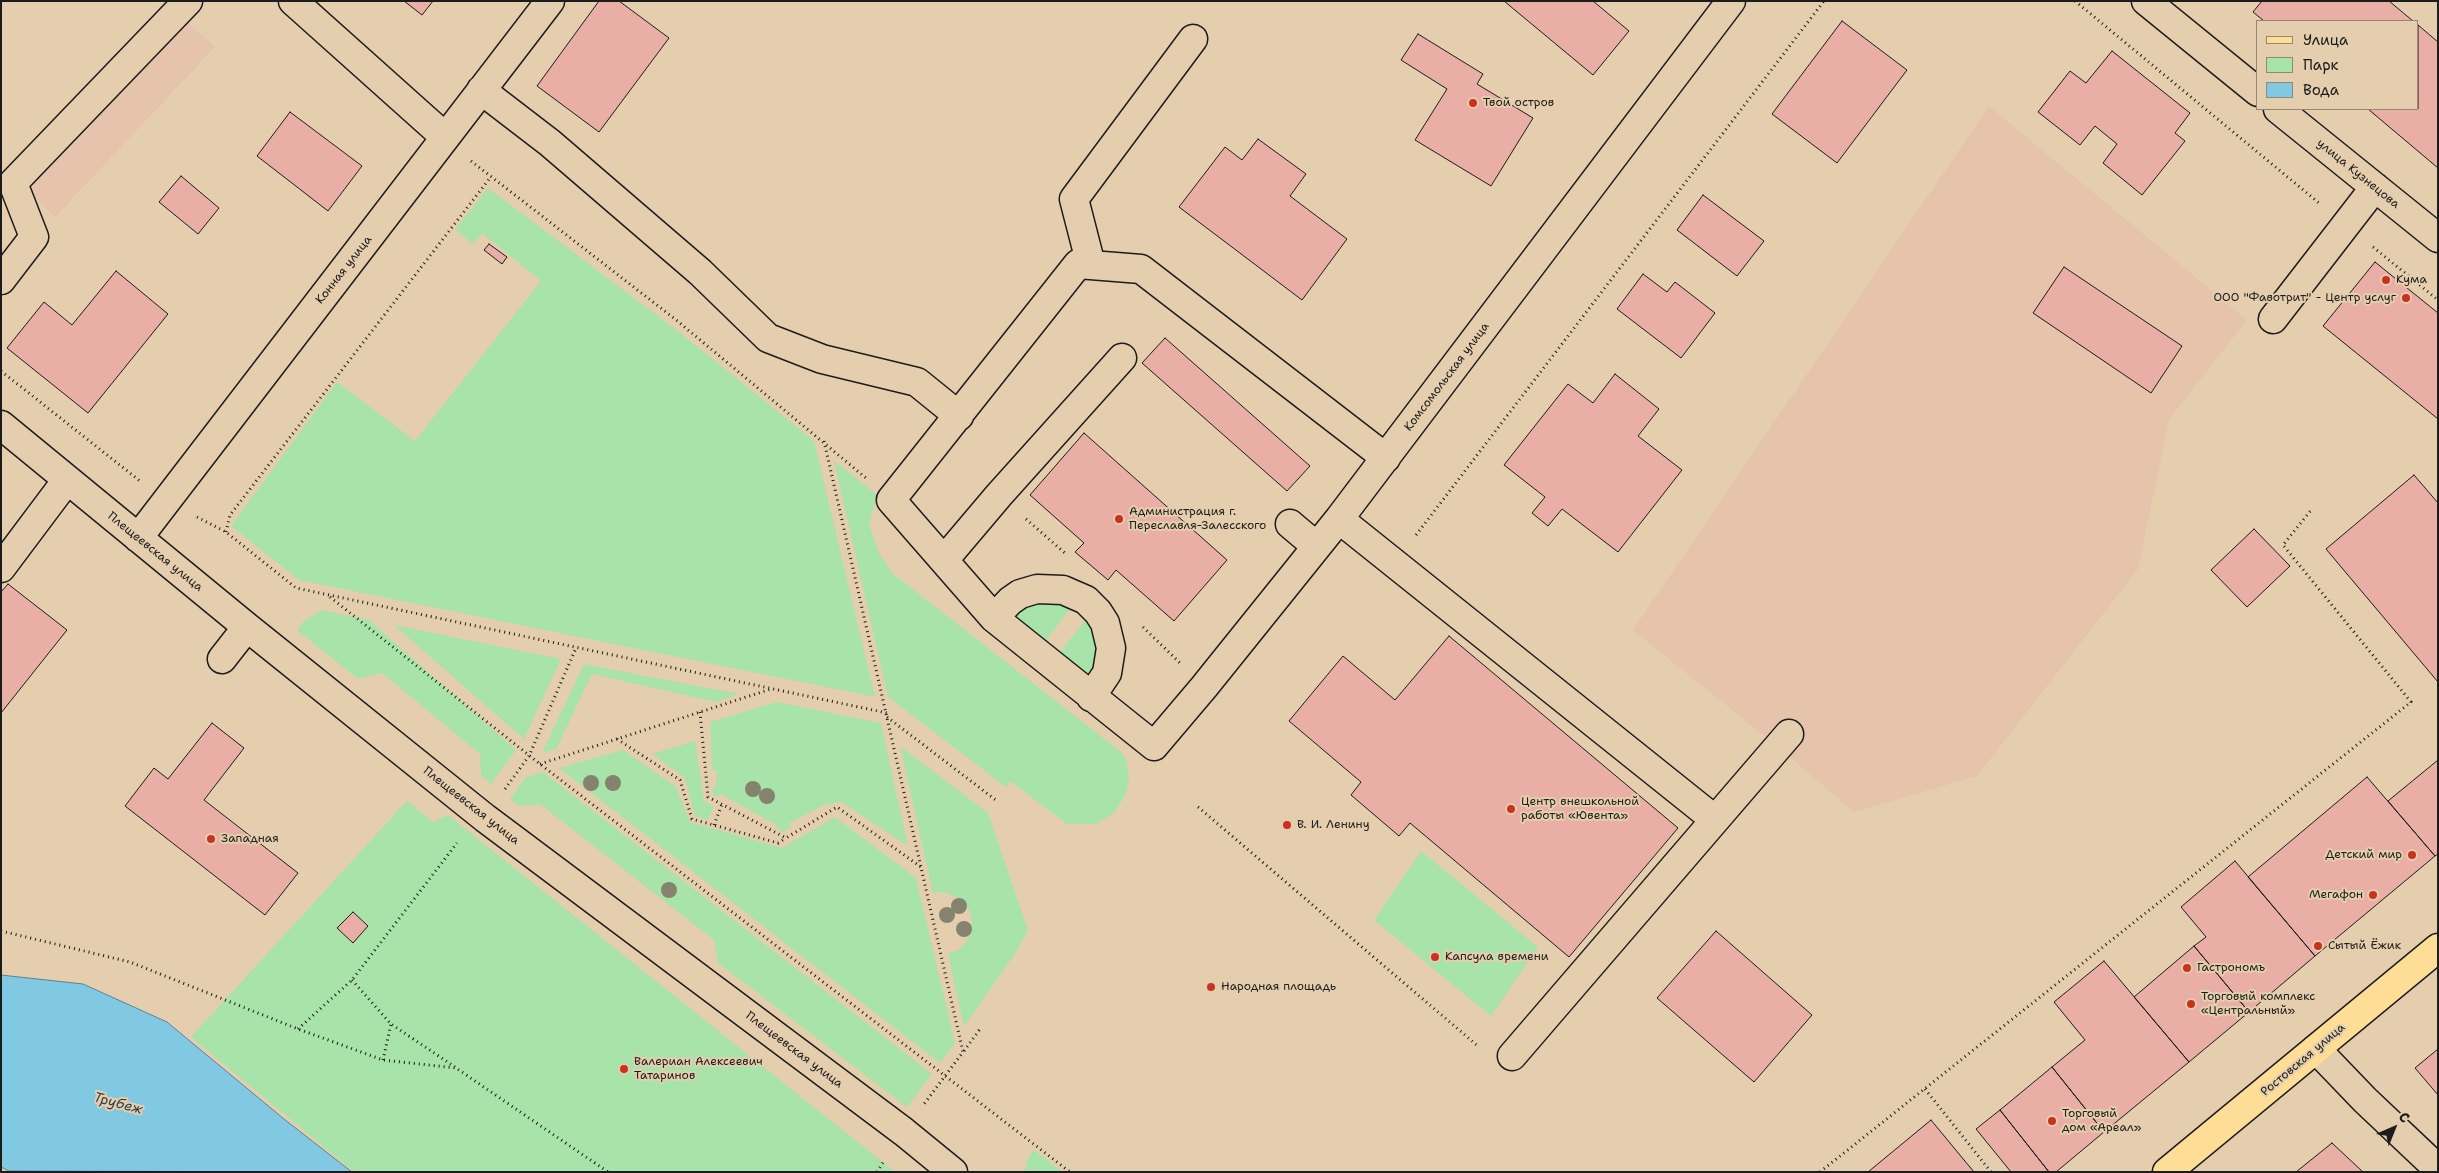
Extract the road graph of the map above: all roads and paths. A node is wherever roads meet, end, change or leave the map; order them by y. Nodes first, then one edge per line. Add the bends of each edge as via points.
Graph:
1 (188, 1) edge
2 (293, 1) edge
3 (550, 1) edge
4 (1731, 1) edge
5 (1824, 1) edge
6 (2075, 1) edge
7 (2146, 1) edge
8 (1193, 39) dead end
9 (481, 90) junction
10 (2256, 90) edge
11 (2279, 110) edge
12 (445, 137) junction
13 (490, 178) junction
14 (2375, 187) junction
15 (2346, 224) junction
16 (2438, 238) edge
17 (1091, 264) junction
18 (1, 280) edge
19 (2438, 300) edge
20 (2273, 319) dead end
21 (1122, 358) dead end
22 (1, 371) edge
23 (959, 416) junction
24 (1, 425) edge
25 (824, 441) junction
26 (1386, 458) junction
27 (67, 480) junction
28 (891, 500) junction
29 (166, 502) junction
30 (2312, 509) dead end
31 (1339, 519) junction
32 (1290, 524) dead end
33 (226, 532) junction
34 (138, 538) junction
35 (1316, 546) junction
36 (944, 560) junction
37 (1394, 563) junction
38 (1, 568) edge
39 (329, 597) junction
40 (994, 618) junction
41 (247, 627) junction
42 (576, 648) junction
43 (222, 659) dead end
44 (772, 689) junction
45 (1092, 697) junction
46 (700, 712) junction
47 (887, 715) junction
48 (1789, 734) dead end
49 (616, 739) junction
50 (530, 756) junction
51 (540, 764) junction
52 (996, 801) dead end
53 (722, 804) junction
54 (1198, 808) dead end
55 (485, 818) junction
56 (1714, 819) junction
57 (714, 825) junction
58 (786, 838) junction
59 (457, 843) dead end
60 (922, 867) junction
61 (1, 931) edge
62 (2438, 948) edge
63 (352, 980) junction
64 (391, 1024) junction
65 (298, 1029) junction
66 (980, 1030) dead end
67 (1481, 1048) dead end
68 (2316, 1049) junction
69 (963, 1052) junction
70 (1512, 1056) dead end
71 (383, 1060) junction
72 (456, 1068) junction
73 (944, 1077) junction
74 (1925, 1089) junction
75 (904, 1132) junction
76 (2438, 1169) edge
77 (608, 1172) edge
78 (953, 1172) edge
79 (1070, 1172) edge
80 (1820, 1172) edge
81 (1990, 1172) edge
82 (2168, 1172) edge

1 - 18 street via 13,183 34,237
2 - 12 street
3 - 9 street, Конная улица
4 - 26 street, Комсомольская улица
5 - 37 path
6 - 15 path
7 - 10 street
8 - 17 street via 1074,199
9 - 12 street, Конная улица
9 - 23 street via 550,143 700,272 768,338 822,360 917,382
11 - 14 street, улица Кузнецова
12 - 13 path
12 - 29 street, Конная улица
13 - 25 path via 675,319
13 - 33 path via 230,515
14 - 15 street
14 - 16 street, улица Кузнецова
15 - 19 path
15 - 20 street
17 - 23 street via 1078,264
17 - 26 street via 1141,269
21 - 36 street
22 - 29 path
23 - 28 street
24 - 27 street, Плещеевская улица
25 - 28 path
25 - 47 path
26 - 31 street, Комсомольская улица
27 - 34 street, Плещеевская улица
27 - 38 street
28 - 36 street
29 - 33 path
29 - 34 street, Конная улица
30 - 74 path via 2283,545 2411,702
31 - 35 street, Комсомольская улица
31 - 37 street
32 - 35 street
33 - 39 path via 296,588
34 - 41 street, Плещеевская улица
35 - 45 street, Комсомольская улица via 1154,754
36 - 40 street
37 - 56 street
39 - 42 path
39 - 50 path
40 - 45 street
40 - 45 street via 1016,597 1037,589 1062,590 1086,600 1105,623 1111,648 1107,673
41 - 43 street
41 - 55 street, Плещеевская улица
42 - 44 path
42 - 50 path
44 - 46 path
44 - 47 path
46 - 49 path
46 - 53 path via 708,797
47 - 52 path
47 - 60 path
48 - 56 street
49 - 51 path
49 - 57 path via 680,780 692,819
50 - 51 path
50 - 55 path
51 - 73 path
53 - 57 path
53 - 58 path
54 - 67 path
55 - 75 street, Плещеевская улица
56 - 70 street
57 - 58 path via 778,843
58 - 60 path via 837,807
59 - 63 path
60 - 69 path
61 - 65 path via 130,962
62 - 68 main road, Ростовская улица
63 - 64 path
63 - 65 path
64 - 71 path
64 - 72 path
65 - 71 path
66 - 69 path
68 - 76 street
68 - 82 main road, Ростовская улица
69 - 73 path
71 - 72 path
72 - 77 path
73 - 75 path
73 - 79 path
74 - 80 path
74 - 81 path
75 - 78 street, Плещеевская улица

